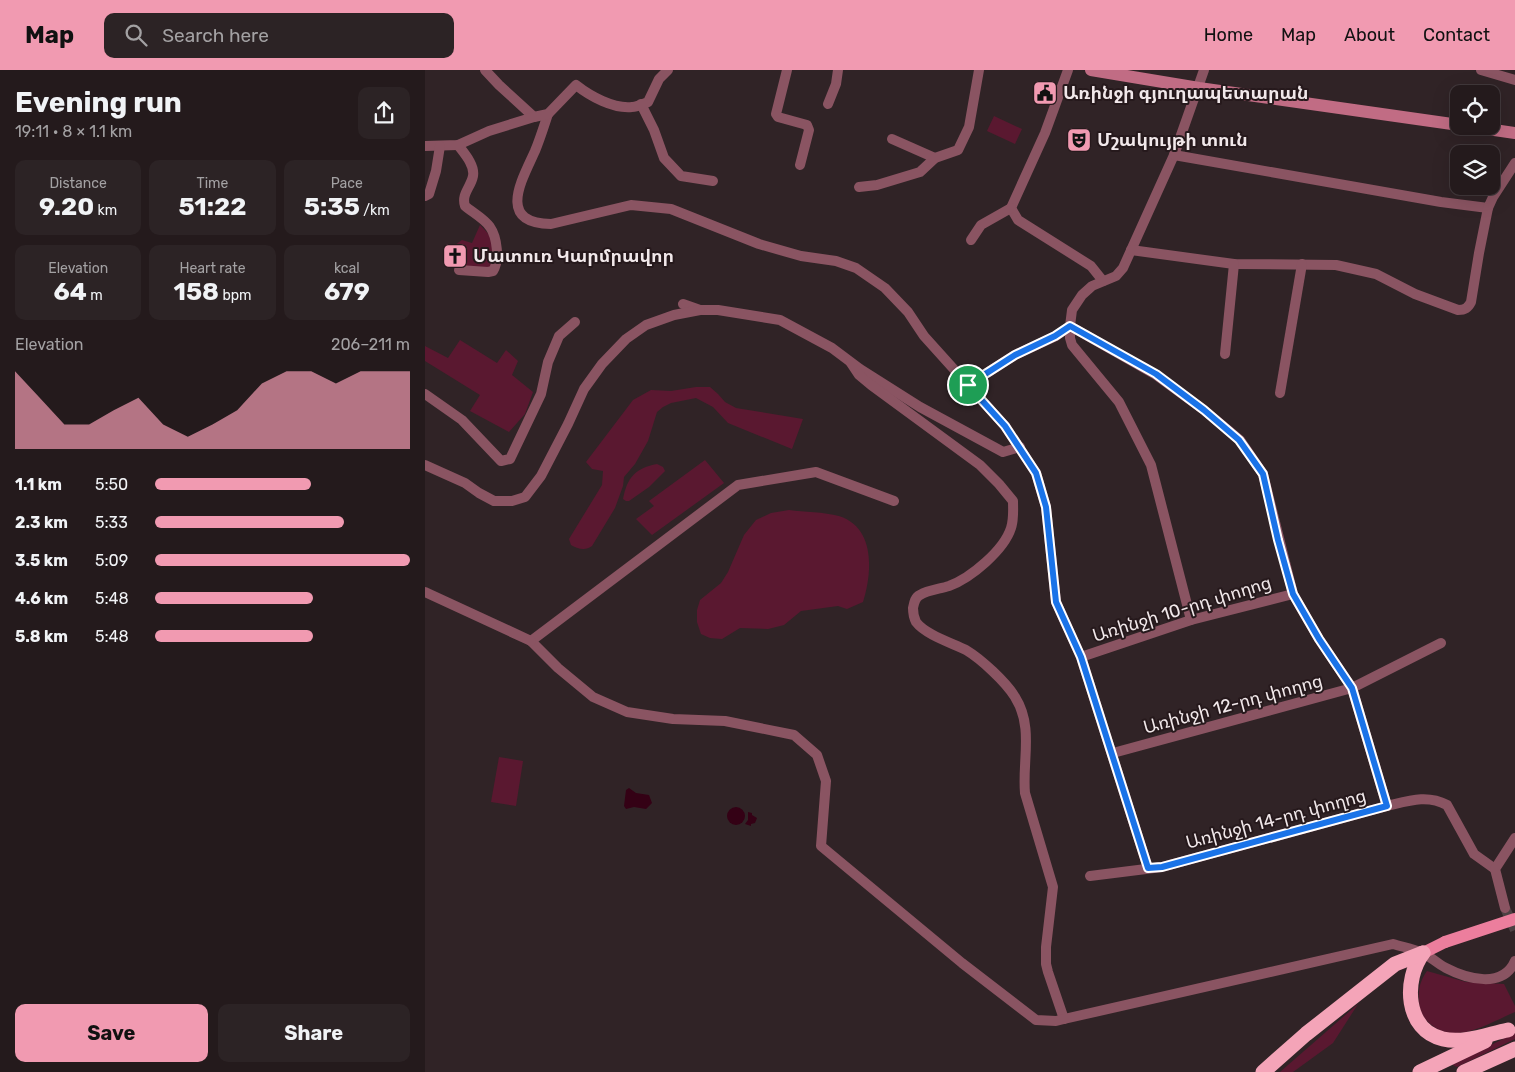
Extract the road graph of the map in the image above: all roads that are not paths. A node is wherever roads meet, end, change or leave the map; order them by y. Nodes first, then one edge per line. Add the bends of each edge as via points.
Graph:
1 (485, 70) edge
2 (668, 70) edge
3 (787, 70) edge
4 (838, 70) edge
5 (979, 70) edge
6 (1068, 70) edge
7 (1091, 70) edge
8 (1204, 70) edge
9 (1481, 70) edge
10 (1515, 80) edge
11 (1199, 88) junction
12 (641, 104) junction
13 (828, 104) dead end
14 (548, 114) junction
15 (534, 117) junction
16 (1450, 124) edge
17 (1500, 131) edge
18 (1515, 133) edge
19 (892, 138) dead end
20 (458, 144) junction
21 (425, 146) edge
22 (440, 146) junction
23 (1173, 155) junction
24 (935, 158) junction
25 (1515, 163) edge
26 (800, 165) dead end
27 (713, 181) dead end
28 (859, 187) dead end
29 (425, 196) edge
30 (1011, 208) junction
31 (1488, 208) junction
32 (971, 240) dead end
33 (1131, 250) junction
34 (1234, 264) junction
35 (1302, 264) junction
36 (459, 270) dead end
37 (1103, 281) junction
38 (683, 304) dead end
39 (700, 310) junction
40 (575, 322) dead end
41 (1070, 326) junction
42 (1225, 354) dead end
43 (851, 363) junction
44 (968, 385) junction
45 (1280, 393) dead end
46 (425, 394) edge
47 (1020, 447) junction
48 (425, 465) edge
49 (893, 501) dead end
50 (425, 592) edge
51 (1293, 594) junction
52 (1191, 620) junction
53 (531, 641) junction
54 (1441, 643) dead end
55 (1081, 657) junction
56 (1352, 688) junction
57 (1113, 753) junction
58 (1387, 806) junction
59 (1515, 838) edge
60 (1148, 868) junction
61 (1495, 869) junction
62 (1090, 876) dead end
63 (1505, 908) tunnel mouth
64 (1515, 919) edge
65 (1423, 953) junction
66 (1515, 961) edge
67 (1064, 1020) junction
68 (1511, 1028) edge
69 (1515, 1049) edge
70 (1441, 1068) edge
71 (1472, 1070) edge
72 (1263, 1072) edge
73 (1420, 1072) edge

1 - 15 street
2 - 12 street via 659,79 648,102
3 - 26 street via 776,114 807,125 809,130
4 - 13 street
5 - 24 street via 969,127 957,150
6 - 30 street via 1045,133
7 - 11 street
8 - 11 street
9 - 10 street
11 - 16 street
11 - 23 street
12 - 14 street via 631,107 610,104 591,97 576,85
12 - 27 street via 664,158 681,176
14 - 15 street
14 - 44 street via 518,188 517,202 522,214 530,221 551,224 631,205 671,209 759,244 856,268 885,288 908,312 924,336
15 - 20 street
17 - 18 street
19 - 24 street
20 - 22 street
20 - 36 street via 473,170 473,178 464,196 465,206 490,226 496,245 496,267 493,271
21 - 22 street
22 - 29 street via 432,186
23 - 31 street
23 - 33 street
24 - 28 street via 920,172
25 - 31 street
30 - 32 street via 981,224
30 - 37 street via 1018,220 1091,266
31 - 35 street via 1471,302 1464,310 1415,294 1376,274 1336,265
33 - 34 street
33 - 37 street via 1116,276
34 - 35 street
34 - 42 street
35 - 45 street
37 - 41 street via 1082,295 1072,310
38 - 39 street
39 - 43 street via 780,320 825,344
39 - 48 street via 646,325 626,339 602,364 583,390 545,469 525,498 494,501 465,483
40 - 46 street via 559,336 548,362 541,394 510,459 501,461 462,420
41 - 44 street
41 - 51 street via 1156,374 1239,440 1263,474
41 - 52 street via 1072,345 1119,402 1151,465
43 - 47 street via 920,407 1003,452
43 - 67 street via 871,385 981,465 1013,501 1011,528 1004,542 978,569 950,586 919,595 915,601 914,616 916,622 928,631 985,665 1019,705 1025,722 1027,745 1025,793 1053,887 1045,947 1046,964
44 - 47 street
47 - 55 street via 1036,473 1046,507 1056,602
49 - 53 street via 816,472 738,485
50 - 53 street
51 - 52 street, Առինջի 10-րդ փողոց
51 - 56 street
52 - 55 street, Առինջի 10-րդ փողոց
53 - 67 street via 593,696 627,712 673,719 725,721 794,735 817,755 826,781 821,846 1036,1020
54 - 56 street, Առինջի 12-րդ փողոց
55 - 57 street
56 - 57 street, Առինջի 12-րդ փողոց
56 - 58 street
57 - 60 street
58 - 60 street, Առինջի 14-րդ փողոց via 1162,867
58 - 61 street, Առինջի 14-րդ փողոց via 1424,798 1447,805 1474,854
59 - 61 street
60 - 62 street, Առինջի 14-րդ փողոց
61 - 63 street
64 - 65 main road, bridge via 1445,942
65 - 66 street via 1446,968 1468,977 1485,979 1502,976
65 - 67 street via 1393,944
65 - 68 highway via 1410,983 1410,996 1413,1010 1427,1031 1443,1039 1460,1041
65 - 72 highway via 1395,964
68 - 70 highway
69 - 71 highway
70 - 73 highway

